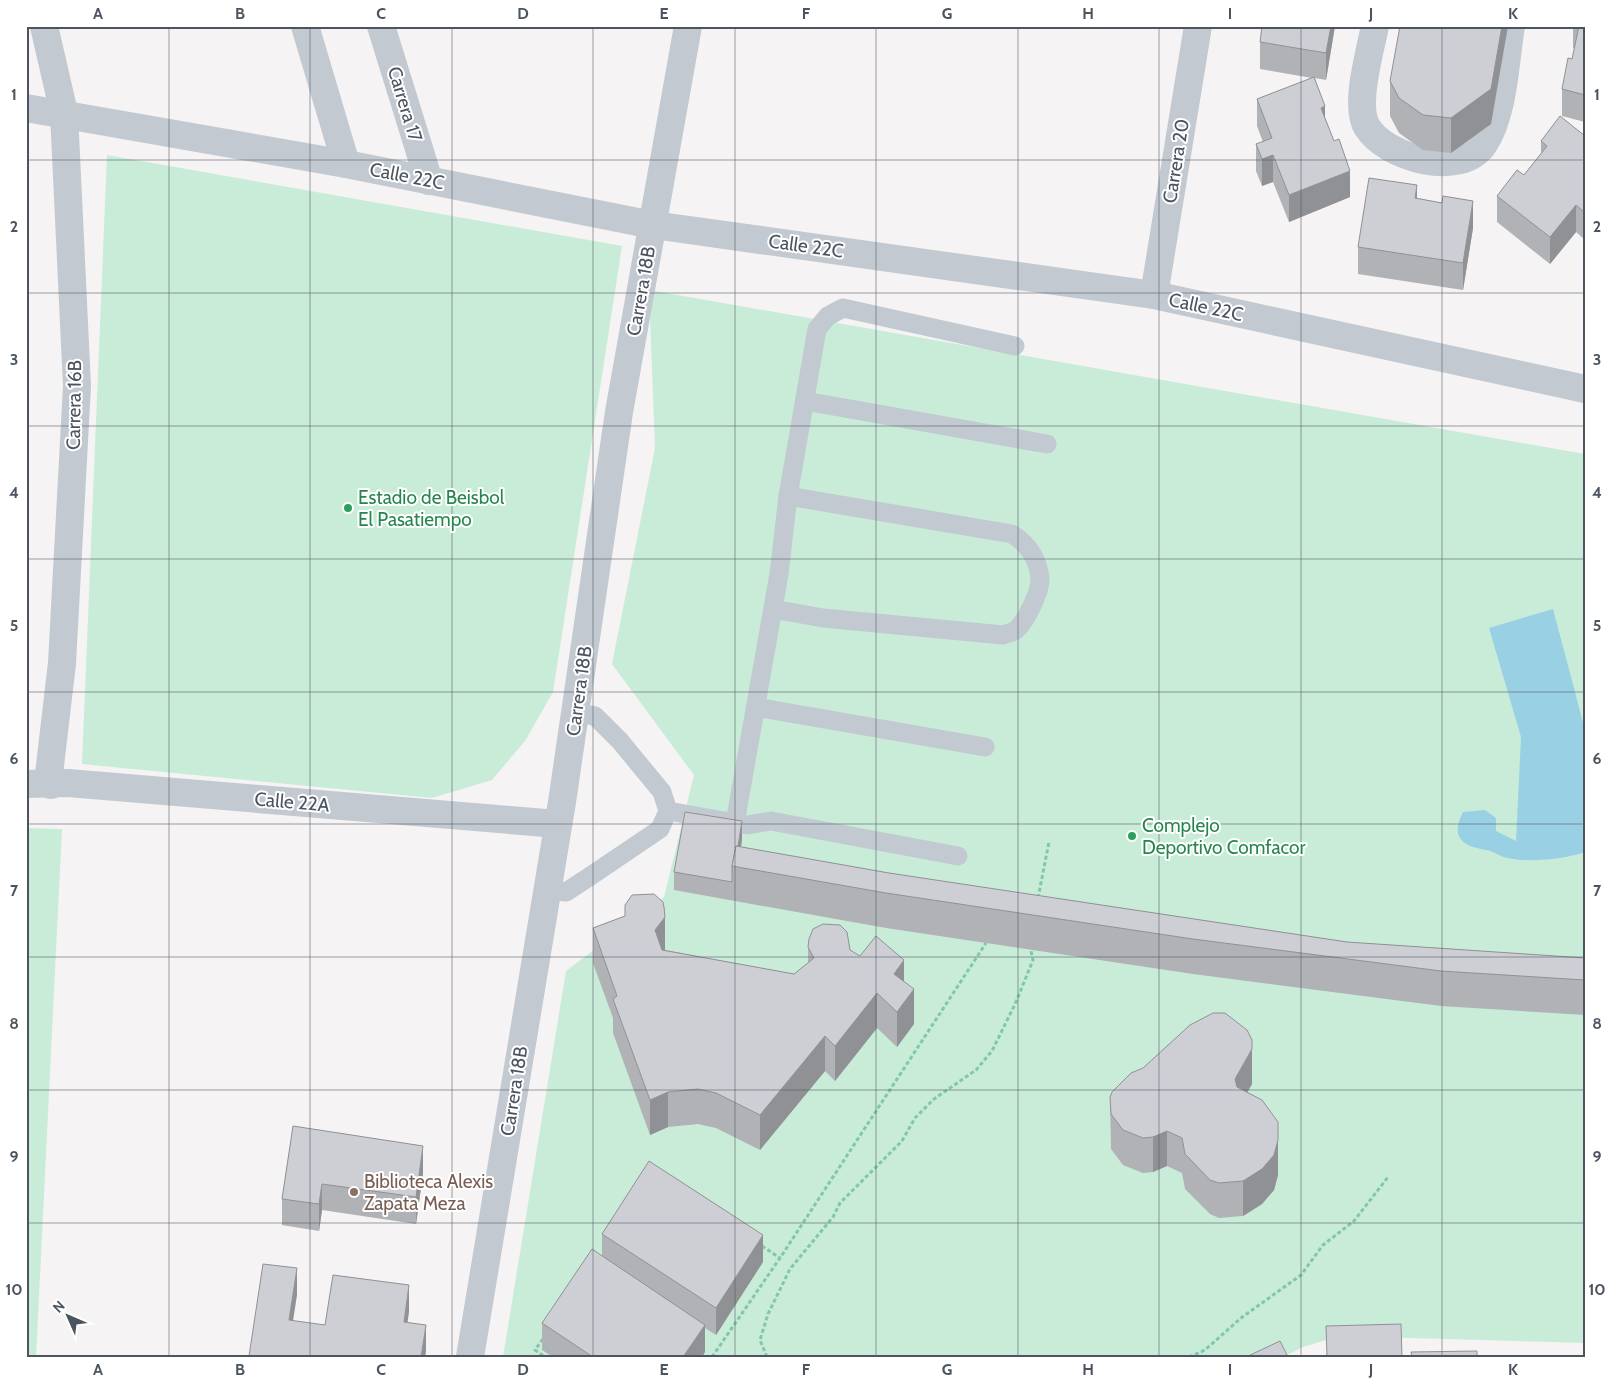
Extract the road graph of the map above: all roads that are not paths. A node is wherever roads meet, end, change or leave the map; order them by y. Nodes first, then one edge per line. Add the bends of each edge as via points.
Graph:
1 (44, 26) edge
2 (305, 26) edge
3 (381, 26) edge
4 (688, 26) edge
5 (1198, 26) edge
6 (1375, 26) edge
7 (1511, 26) edge
8 (26, 108) edge
9 (64, 113) junction
10 (346, 164) junction
11 (429, 181) junction
12 (653, 225) junction
13 (1154, 295) junction
14 (1015, 346) dead end
15 (1585, 389) edge
16 (804, 401) junction
17 (1047, 444) dead end
18 (788, 496) junction
19 (773, 609) junction
20 (756, 707) junction
21 (576, 713) junction
22 (985, 747) dead end
23 (39, 784) edge
24 (668, 811) junction
25 (735, 823) junction
26 (557, 826) junction
27 (958, 856) dead end
28 (547, 890) junction
29 (470, 1357) edge

1 - 9 street, Carrera 16B
2 - 10 street
3 - 11 street, Carrera 17
4 - 12 street, Carrera 18B
5 - 13 street, Carrera 20
6 - 7 street via 1361,106 1367,127 1386,145 1423,162 1463,160 1483,146 1496,121
8 - 9 street, Calle 22C
9 - 10 street, Calle 22C
9 - 23 street, Carrera 16B via 77,386 62,663 49,774
10 - 11 street, Calle 22C
11 - 12 street, Calle 22C
12 - 13 street, Calle 22C
12 - 21 street, Carrera 18B via 619,412
13 - 15 street, Calle 22C
14 - 16 lane via 843,308 828,316 817,329
16 - 17 lane
16 - 18 lane
18 - 19 lane
18 - 19 lane via 1012,534 1022,540 1033,554 1040,581 1029,613 1016,631 1003,635 823,618
19 - 20 lane
20 - 22 lane
20 - 25 lane
21 - 24 lane via 595,716 620,741 662,792
21 - 26 street, Carrera 18B
23 - 26 street, Calle 22A via 68,783
24 - 25 lane
24 - 28 lane via 660,829 589,877 566,892
25 - 27 lane via 747,825 771,821
26 - 28 street, Carrera 18B
28 - 29 street, Carrera 18B

